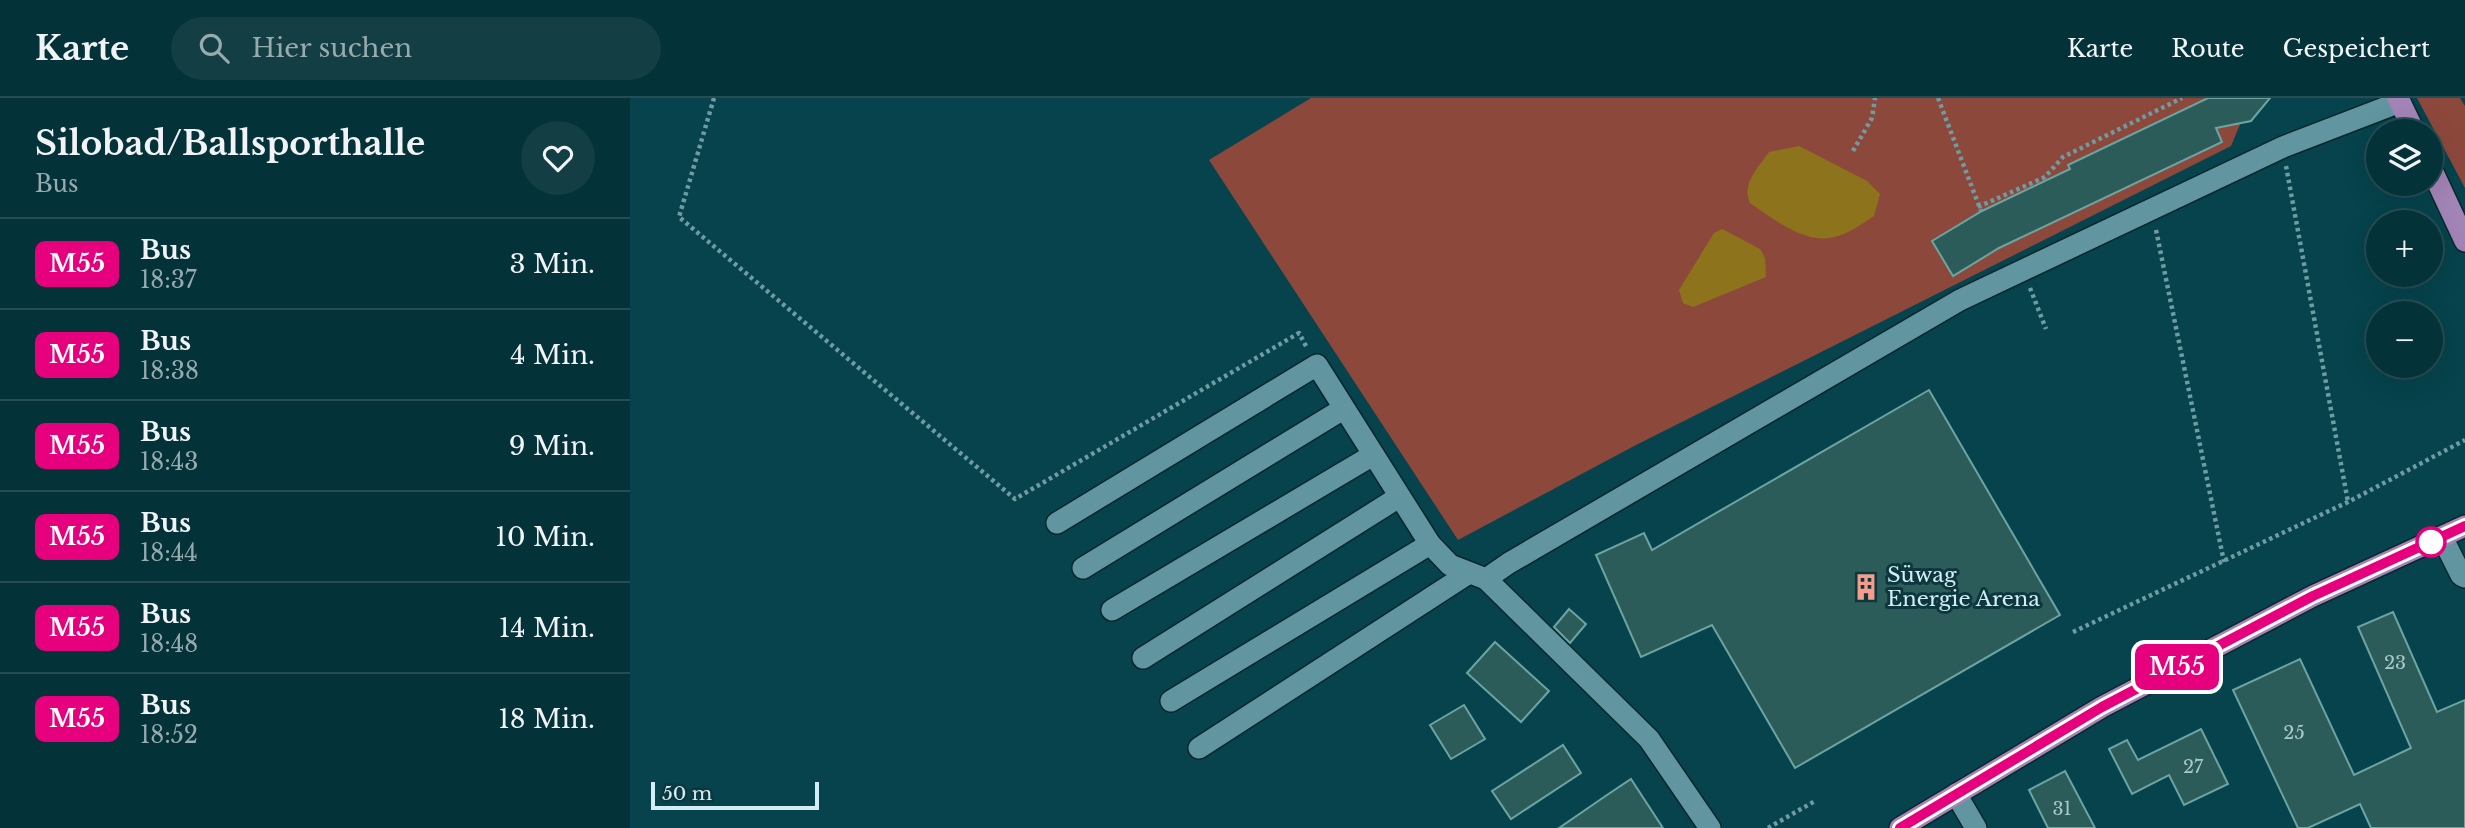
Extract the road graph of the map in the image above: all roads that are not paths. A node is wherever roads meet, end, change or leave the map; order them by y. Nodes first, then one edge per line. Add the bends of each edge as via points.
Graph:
1 (2399, 100) edge
2 (2408, 119) edge
3 (2443, 194) edge
4 (2465, 241) edge
5 (1343, 409) junction
6 (1373, 455) junction
7 (1399, 496) junction
8 (1057, 523) dead end
9 (2465, 526) edge
10 (2442, 537) junction
11 (1430, 544) junction
12 (1083, 568) dead end
13 (1478, 576) junction
14 (2465, 577) edge
15 (1112, 610) dead end
16 (1143, 658) dead end
17 (1171, 701) dead end
18 (1199, 748) dead end
19 (1956, 794) junction
20 (1710, 828) edge
21 (1900, 828) edge
22 (1976, 828) edge

1 - 2 main road
1 - 13 lane via 2283,147 1960,300 1508,563
3 - 4 main road
5 - 6 lane
5 - 8 lane via 1317,365
5 - 12 lane
6 - 7 lane
6 - 15 lane
7 - 11 lane
7 - 16 lane
9 - 10 main road
10 - 14 lane
10 - 19 main road via 2313,596 2102,707
11 - 13 lane via 1450,565
11 - 17 lane
13 - 18 lane
13 - 20 lane via 1649,739
19 - 21 main road
19 - 22 lane

